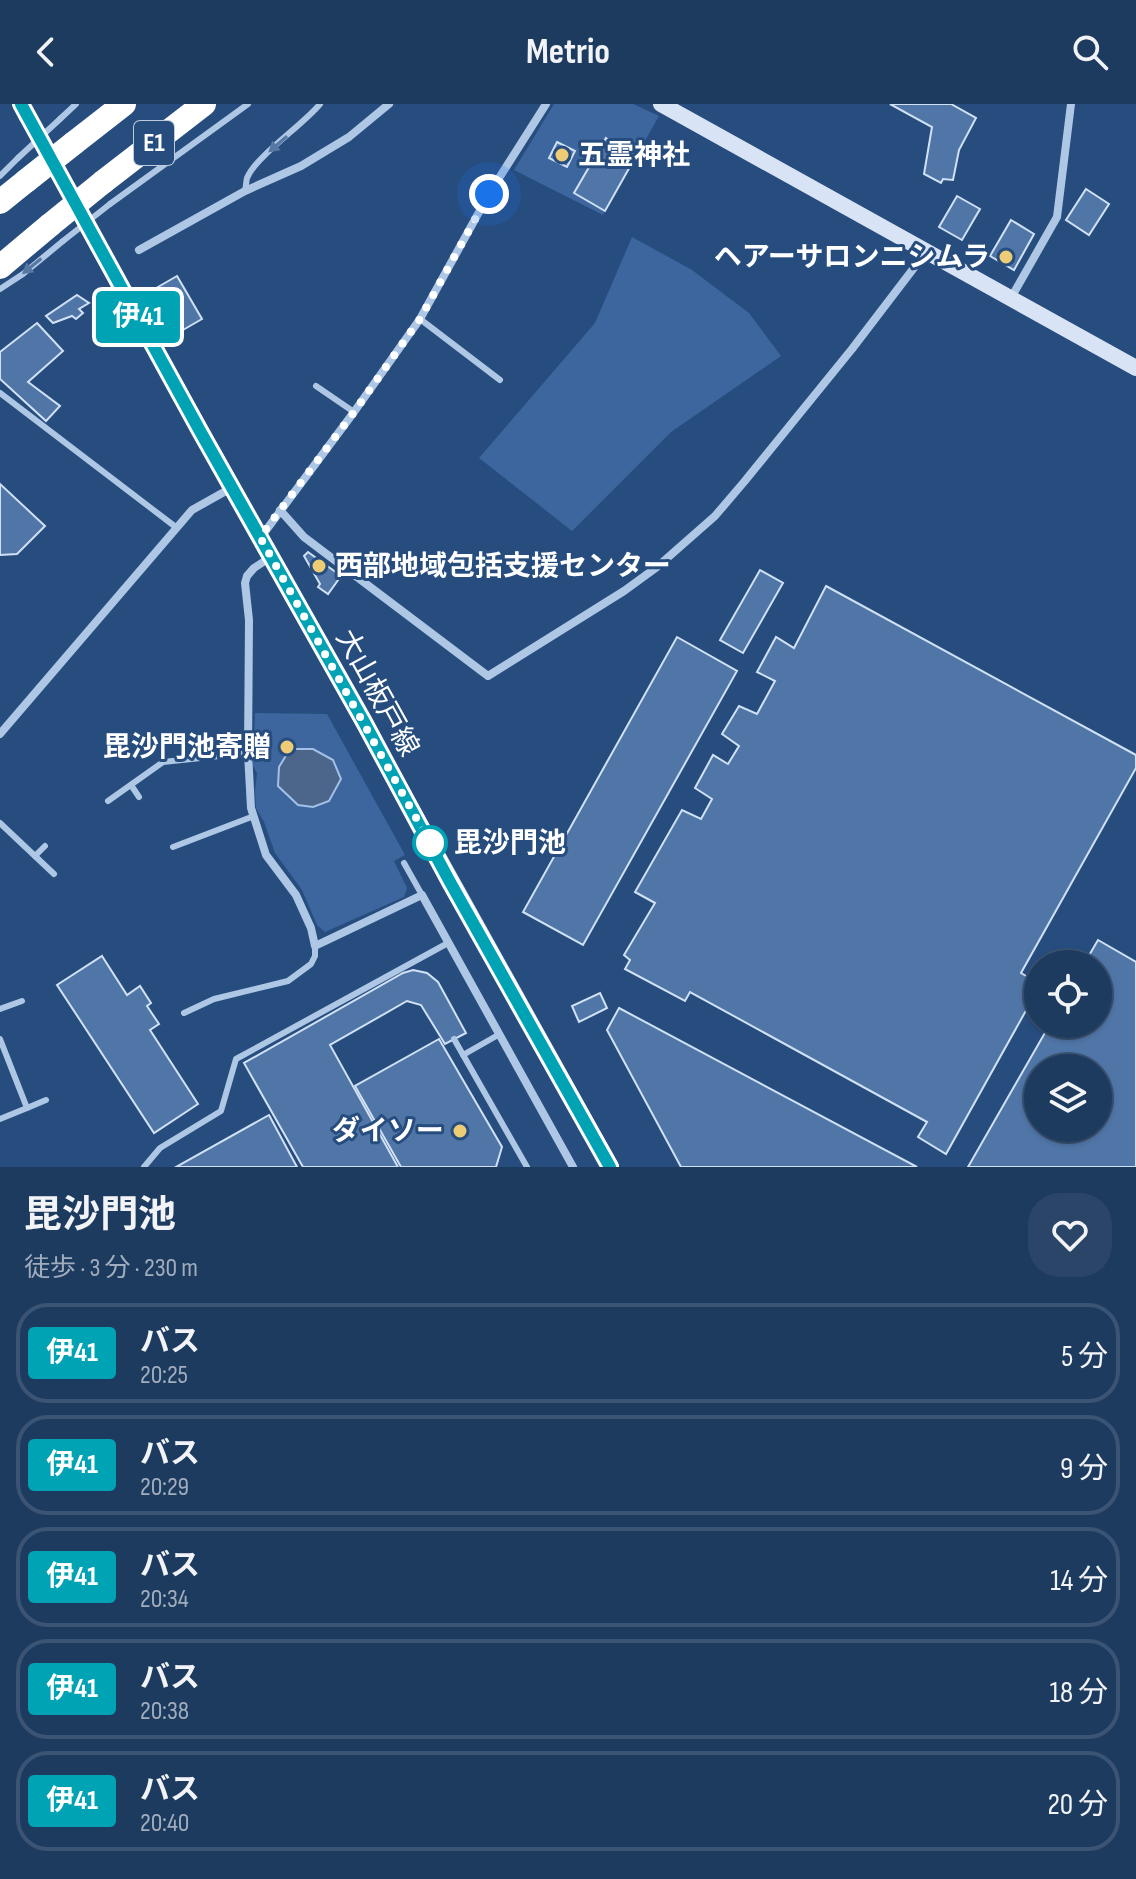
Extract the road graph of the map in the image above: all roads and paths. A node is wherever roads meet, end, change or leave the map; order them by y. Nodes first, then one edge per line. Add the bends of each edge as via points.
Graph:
1 (76, 104) edge
2 (124, 104) edge
3 (204, 104) edge
4 (248, 104) edge
5 (320, 104) edge
6 (389, 104) edge
7 (546, 104) edge
8 (661, 104) edge
9 (1071, 104) edge
10 (22, 170) junction
11 (0, 176) edge
12 (245, 191) junction
13 (107, 193) junction
14 (0, 202) edge
15 (57, 233) junction
16 (97, 244) tunnel mouth
17 (139, 250) dead end
18 (926, 252) junction
19 (0, 267) edge
20 (0, 289) edge
21 (1010, 299) junction
22 (420, 319) junction
23 (1136, 368) edge
24 (500, 380) dead end
25 (316, 386) dead end
26 (0, 393) edge
27 (354, 412) junction
28 (233, 487) junction
29 (280, 510) junction
30 (177, 528) junction
31 (260, 537) junction
32 (271, 557) junction
33 (0, 734) edge
34 (248, 753) junction
35 (131, 785) junction
36 (139, 797) dead end
37 (108, 801) dead end
38 (254, 816) junction
39 (0, 823) edge
40 (45, 846) dead end
41 (173, 847) dead end
42 (35, 856) junction
43 (404, 863) dead end
44 (54, 874) dead end
45 (422, 895) junction
46 (448, 943) junction
47 (315, 946) junction
48 (22, 1001) dead end
49 (0, 1009) edge
50 (184, 1013) dead end
51 (498, 1035) junction
52 (0, 1039) edge
53 (454, 1039) dead end
54 (463, 1055) junction
55 (46, 1100) dead end
56 (27, 1108) junction
57 (0, 1119) edge
58 (144, 1167) edge
59 (527, 1167) edge
60 (573, 1167) edge
61 (611, 1167) edge

1 - 10 lane, bridge
2 - 10 highway, E1, bridge via 74,143
3 - 13 highway, E1
4 - 13 lane
5 -> 12 lane via 265,155 248,176
6 - 12 street via 337,145
7 - 22 street
8 - 18 main road
9 - 21 street via 1057,217
10 - 11 lane
10 - 14 highway, E1
12 - 17 street
13 - 15 highway, E1, bridge
15 - 19 highway, E1
15 -> 20 lane via 23,274
16 - 28 main road, 大山板戸線
18 - 21 main road
18 - 29 street via 715,516 624,591 488,676 304,537
21 - 23 main road
22 - 24 lane
22 - 27 street
25 - 27 lane
26 - 30 lane
27 - 29 street
28 - 30 street via 192,510
28 - 31 main road, 大山板戸線
29 - 31 street
30 - 33 street
31 - 32 main road, 大山板戸線
32 - 34 street via 254,568 245,583
32 - 61 main road, 大山板戸線
34 - 35 lane via 163,762
34 - 38 street
35 - 36 lane
35 - 37 lane
38 - 41 lane
38 - 47 street via 266,855 296,895
39 - 42 lane
40 - 42 lane
42 - 44 lane
43 - 45 lane
45 - 46 street
45 - 47 street
46 - 51 street
46 - 58 lane via 236,1059 221,1111 160,1148
47 - 50 lane via 311,964 288,981 214,999
48 - 49 lane
51 - 54 lane
51 - 60 street
52 - 56 lane
53 - 54 lane
54 - 59 lane
55 - 56 lane
56 - 57 lane

